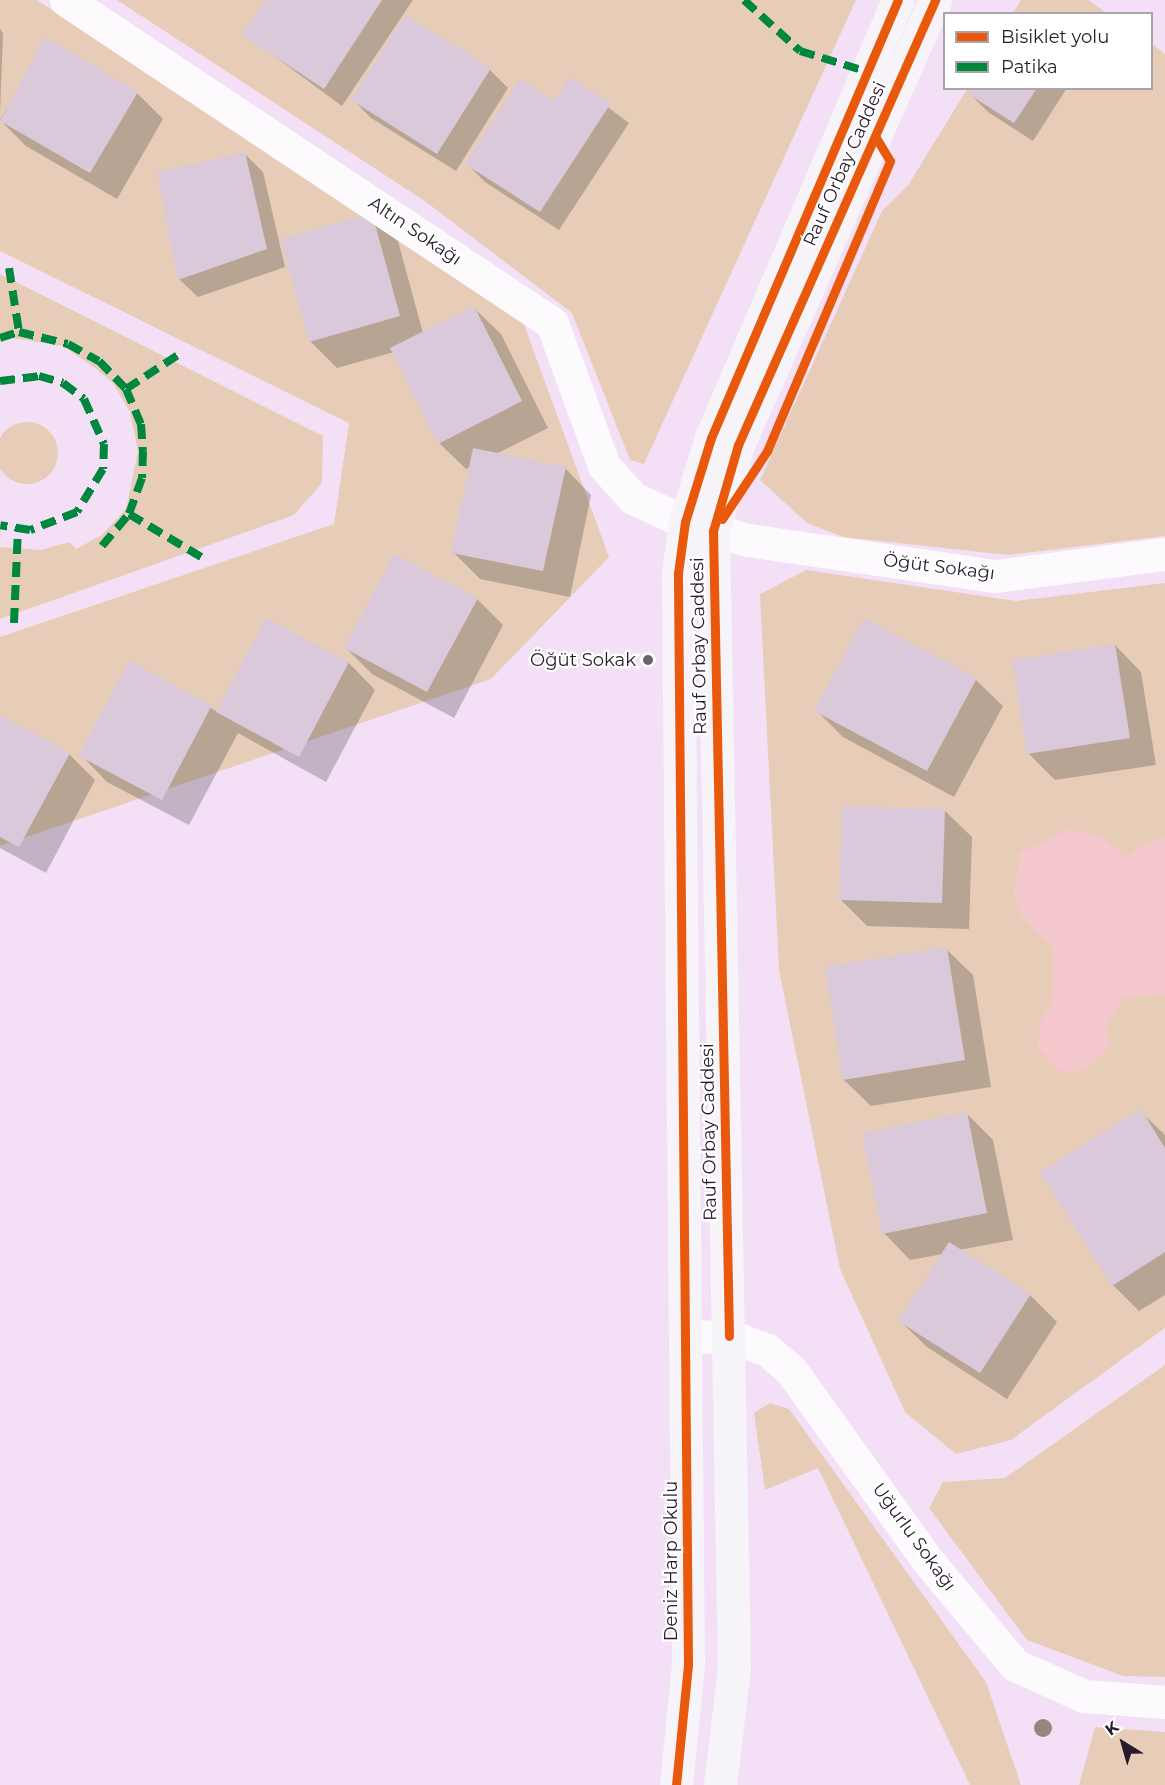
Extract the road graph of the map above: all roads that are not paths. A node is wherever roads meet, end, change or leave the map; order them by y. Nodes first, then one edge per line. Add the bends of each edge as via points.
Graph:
1 (66, 0) edge
2 (898, 0) edge
3 (936, 0) edge
4 (699, 526) junction
5 (1165, 554) edge
6 (729, 1336) junction
7 (687, 1337) junction
8 (1165, 1702) edge
9 (676, 1785) edge
10 (720, 1785) edge

1 - 4 street, Altın Sokağı via 552,323 604,465 633,498
2 - 4 street, Rauf Orbay Caddesi via 711,438
3 - 4 street, Rauf Orbay Caddesi
4 - 5 street, Öğüt Sokağı via 995,576
4 - 6 street, Rauf Orbay Caddesi
4 - 7 street, Rauf Orbay Caddesi via 678,573 676,686
6 - 7 street, Uğurlu Sokağı
6 - 8 street, Uğurlu Sokağı via 767,1350 790,1369 927,1560 1015,1665 1084,1696
6 - 10 street via 734,1668
7 - 9 street, Deniz Harp Okulu via 688,1664

